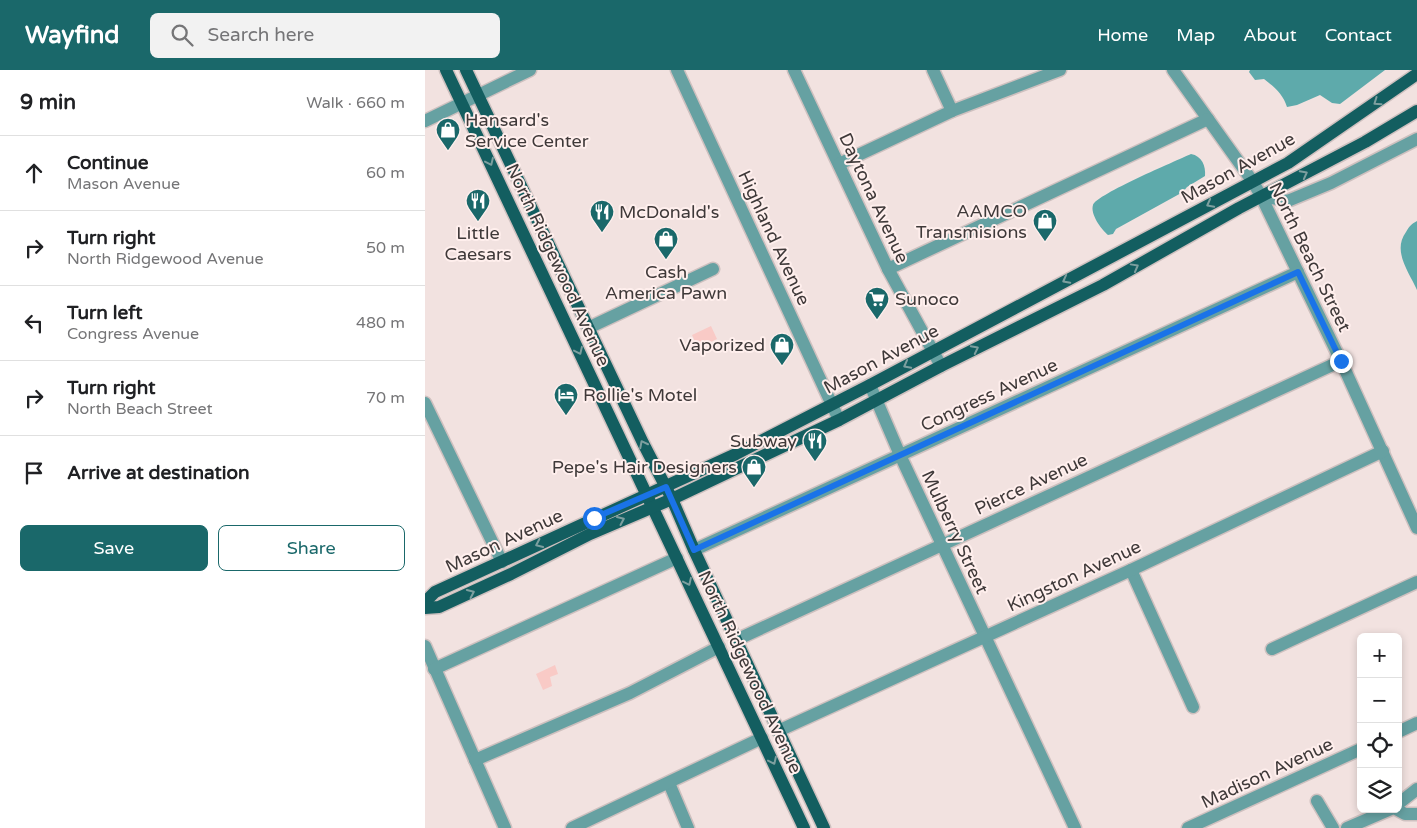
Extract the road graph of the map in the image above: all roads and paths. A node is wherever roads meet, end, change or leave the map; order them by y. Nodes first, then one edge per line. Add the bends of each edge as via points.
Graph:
1 (445, 70) edge
2 (466, 70) edge
3 (530, 70) edge
4 (677, 70) edge
5 (794, 70) edge
6 (933, 70) edge
7 (1060, 70) edge
8 (1173, 70) edge
9 (1417, 74) edge
10 (478, 94) junction
11 (461, 102) junction
12 (953, 111) junction
13 (1417, 111) edge
14 (1208, 119) junction
15 (425, 121) edge
16 (1417, 139) edge
17 (839, 164) junction
18 (1253, 182) junction
19 (1261, 196) junction
20 (713, 269) dead end
21 (888, 269) junction
22 (1298, 272) junction
23 (588, 328) junction
24 (933, 351) junction
25 (1341, 361) junction
26 (941, 366) junction
27 (870, 385) junction
28 (876, 400) junction
29 (425, 403) edge
30 (831, 405) junction
31 (839, 420) junction
32 (1383, 451) junction
33 (900, 455) junction
34 (666, 487) junction
35 (647, 494) junction
36 (672, 499) junction
37 (653, 506) junction
38 (1417, 528) edge
39 (942, 545) junction
40 (694, 550) junction
41 (677, 558) junction
42 (502, 562) junction
43 (1131, 570) junction
44 (1417, 582) edge
45 (425, 602) edge
46 (425, 608) edge
47 (985, 637) junction
48 (736, 640) junction
49 (425, 646) edge
50 (719, 647) junction
51 (1272, 649) dead end
52 (434, 669) junction
53 (1193, 706) dead end
54 (1417, 724) edge
55 (778, 730) junction
56 (1402, 730) edge
57 (762, 738) junction
58 (1357, 751) edge
59 (475, 760) junction
60 (669, 783) junction
61 (1417, 789) edge
62 (1317, 801) dead end
63 (1402, 801) edge
64 (1402, 812) edge
65 (1382, 813) edge
66 (1417, 814) edge
67 (1212, 823) edge
68 (505, 828) edge
69 (572, 828) edge
70 (688, 828) edge
71 (804, 828) edge
72 (824, 828) edge
73 (1075, 828) edge
74 (1188, 828) edge
75 (1333, 828) edge
76 (1347, 828) edge

1 - 11 main road, North Ridgewood Avenue
2 - 10 main road, North Ridgewood Avenue
3 - 10 street
4 - 30 street, Highland Avenue
5 - 17 street, Daytona Avenue
6 - 12 street
7 - 12 street
8 - 14 street, North Beach Street
9 -> 18 main road, Mason Avenue via 1288,163
10 - 11 street
10 - 23 main road, North Ridgewood Avenue
11 - 15 street
11 -> 35 main road, North Ridgewood Avenue
12 - 17 street
19 -> 13 main road, Mason Avenue
14 - 18 street, North Beach Street
14 - 21 street
16 - 19 street via 1331,183 1287,201
17 - 21 street, Daytona Avenue
18 - 19 street, North Beach Street
18 -> 24 main road, Mason Avenue
19 - 22 street, North Beach Street
26 -> 19 main road, Mason Avenue via 1103,285
20 - 23 street
21 - 24 street, Daytona Avenue
22 - 25 street, North Beach Street
22 - 33 street, Congress Avenue
34 -> 23 main road, North Ridgewood Avenue
24 - 26 street, Daytona Avenue
24 -> 27 main road, Mason Avenue
25 - 32 street, North Beach Street
25 - 39 street, Pierce Avenue
26 - 28 main road, Mason Avenue
27 - 28 street, Mulberry Street
27 - 30 main road, Mason Avenue
28 - 31 main road, Mason Avenue
28 - 33 street, Mulberry Street
29 - 42 street
30 - 31 street, Highland Avenue
30 - 34 main road, Mason Avenue
31 - 36 main road, Mason Avenue
32 - 38 street, North Beach Street
32 - 43 street, Kingston Avenue
33 - 39 street, Mulberry Street
33 - 40 street, Congress Avenue
34 - 35 main road, Mason Avenue
34 - 36 main road, North Ridgewood Avenue
35 - 37 main road, North Ridgewood Avenue
35 -> 42 main road, Mason Avenue
36 - 37 main road, Mason Avenue
36 - 40 main road, North Ridgewood Avenue
37 - 41 main road, North Ridgewood Avenue
46 -> 37 main road, Mason Avenue via 439,607
39 - 47 street, Mulberry Street
39 - 48 street, Pierce Avenue
40 - 48 main road, North Ridgewood Avenue
41 -> 50 main road, North Ridgewood Avenue
41 - 52 street
42 - 45 main road, Mason Avenue via 432,594
43 - 47 street, Kingston Avenue
43 - 53 street
44 - 51 street
47 - 55 street, Kingston Avenue
47 - 73 street, Mulberry Street
48 - 55 main road, North Ridgewood Avenue
49 - 52 street
50 - 57 main road, North Ridgewood Avenue
50 - 59 street via 630,693
52 - 59 street
54 - 56 street
55 - 72 main road, North Ridgewood Avenue
57 - 60 street
57 -> 71 main road, North Ridgewood Avenue
58 - 67 street, Madison Avenue
59 - 68 street
60 - 69 street
60 - 70 street
61 - 63 street
62 - 75 street
64 - 66 street
65 - 76 street
67 - 74 street, Madison Avenue

